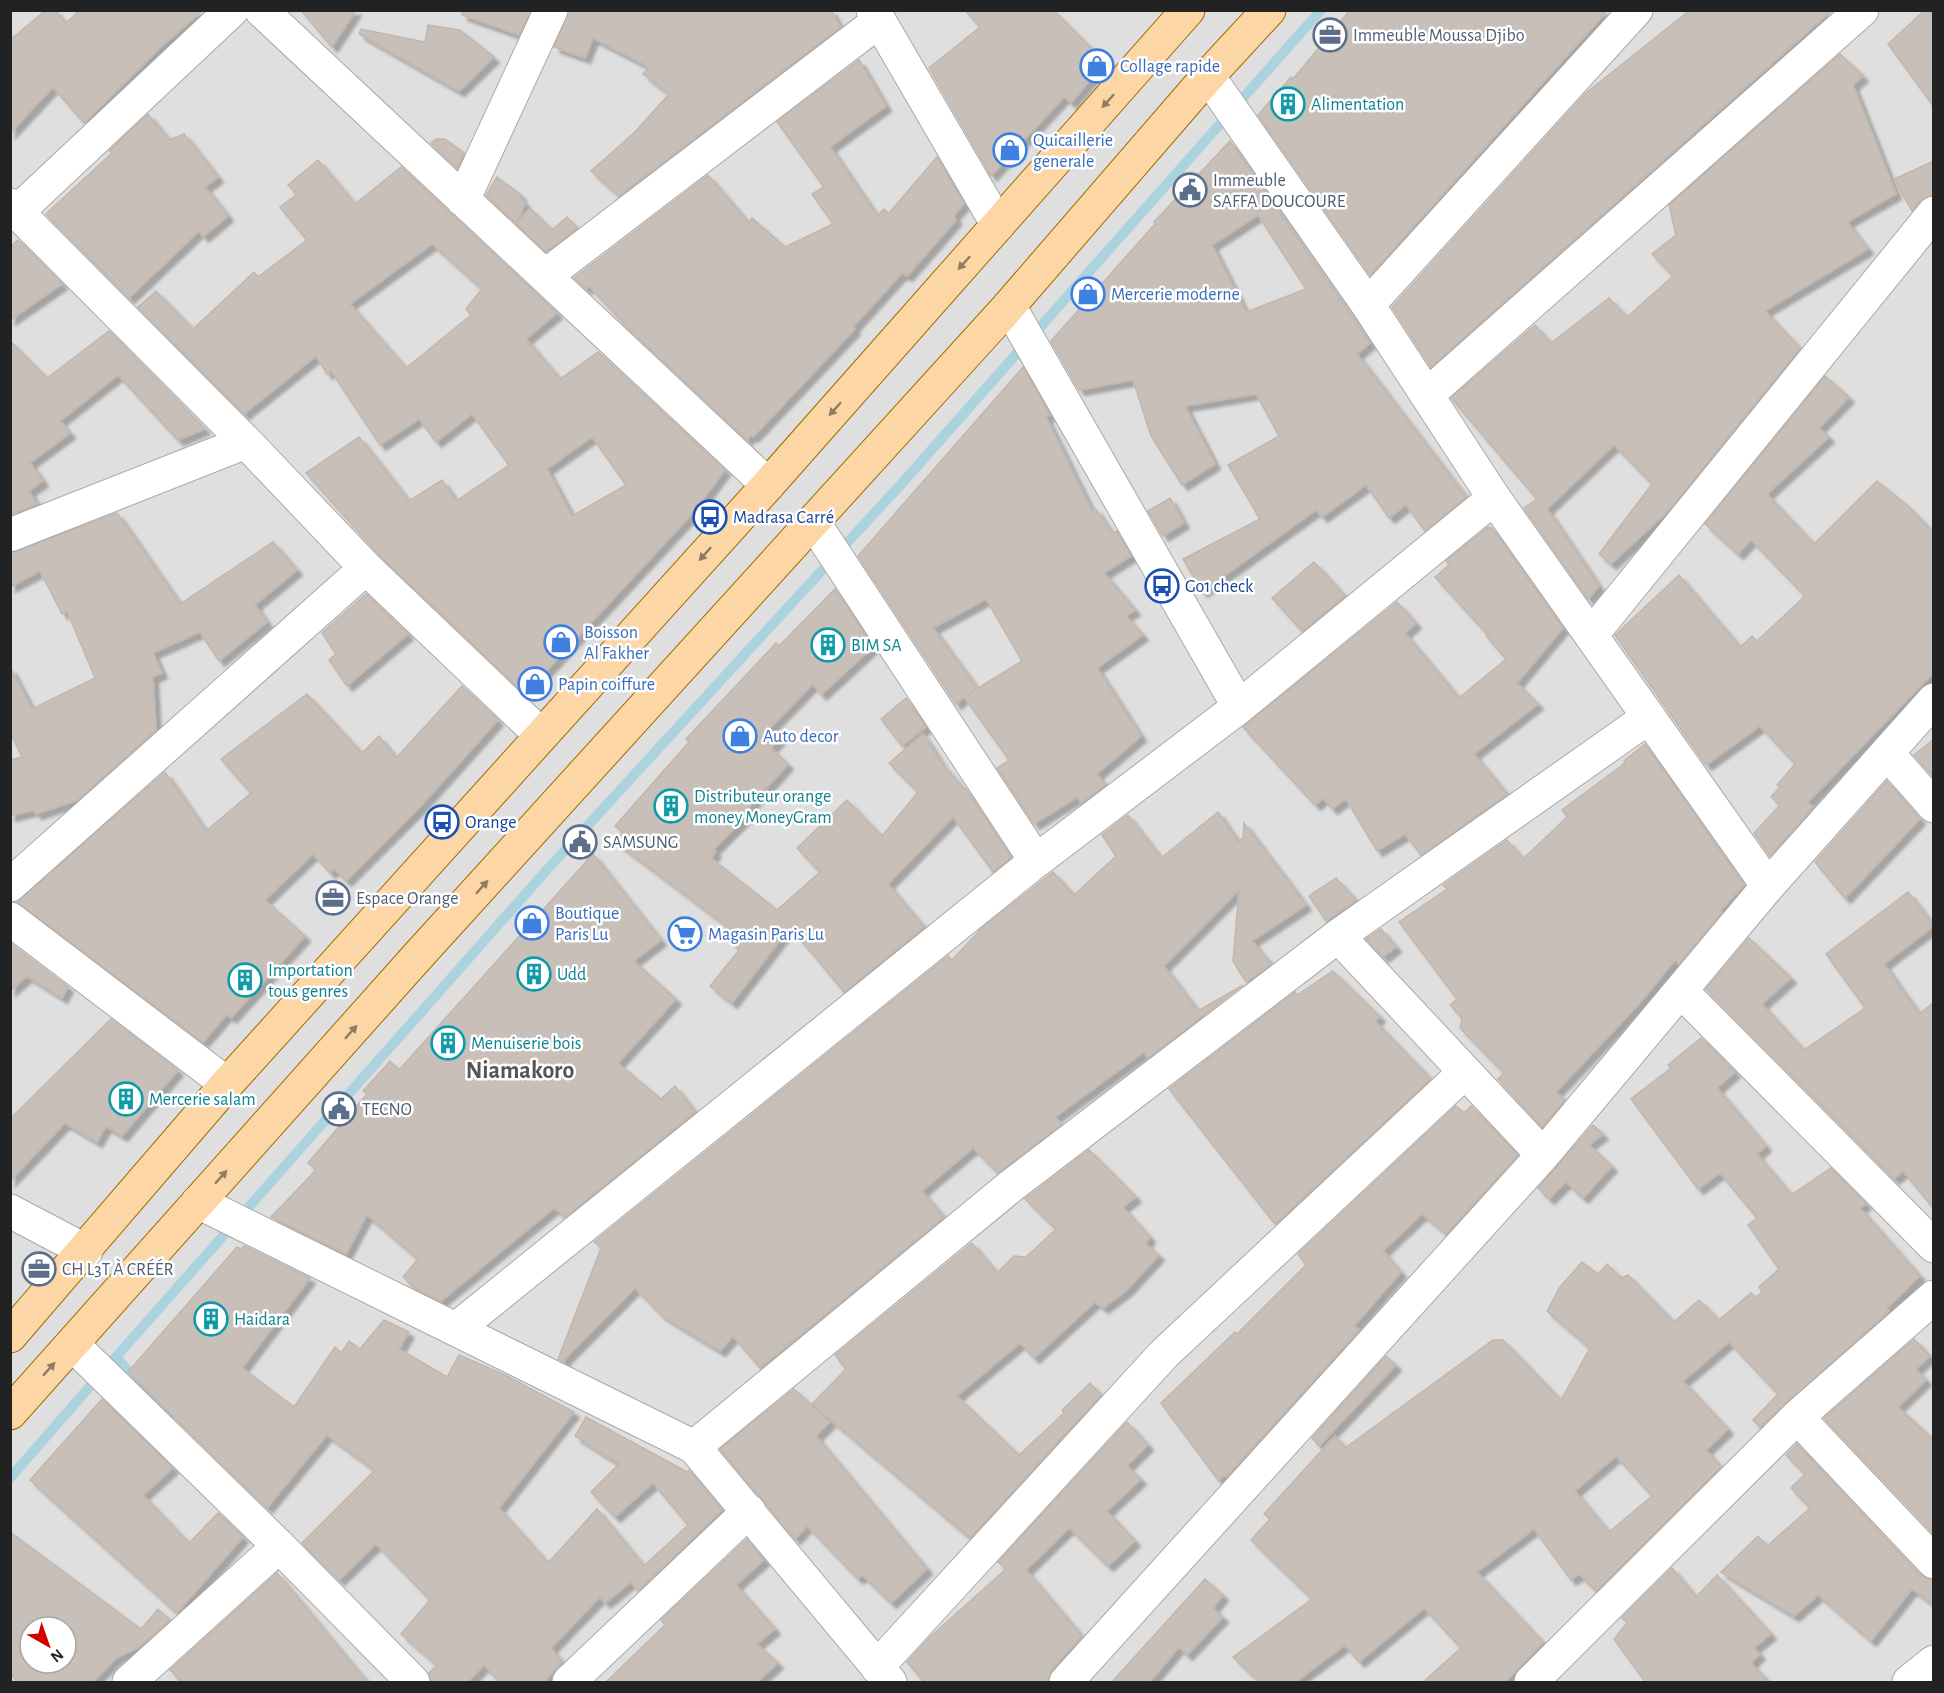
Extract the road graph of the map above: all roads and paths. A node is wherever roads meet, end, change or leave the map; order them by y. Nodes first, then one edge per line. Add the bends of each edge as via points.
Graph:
1 (232, 10) edge
2 (261, 10) edge
3 (551, 10) edge
4 (1269, 10) edge
5 (1636, 10) edge
6 (1862, 10) edge
7 (876, 16) edge
8 (1176, 16) edge
9 (1208, 76) junction
10 (463, 200) junction
11 (14, 208) edge
12 (1934, 213) edge
13 (998, 225) junction
14 (545, 276) junction
15 (1368, 305) junction
16 (1009, 306) junction
17 (1427, 395) junction
18 (246, 442) junction
19 (768, 485) junction
20 (1494, 498) junction
21 (814, 523) junction
22 (10, 535) edge
23 (366, 568) junction
24 (1592, 634) junction
25 (1934, 700) edge
26 (1239, 706) junction
27 (1649, 717) junction
28 (541, 735) junction
29 (1887, 753) junction
30 (1934, 806) edge
31 (1036, 861) junction
32 (10, 885) edge
33 (1768, 886) junction
34 (10, 919) edge
35 (1338, 936) junction
36 (1681, 991) junction
37 (1465, 1072) junction
38 (227, 1084) junction
39 (1543, 1155) junction
40 (198, 1203) junction
41 (10, 1211) edge
42 (1934, 1246) edge
43 (86, 1251) junction
44 (1934, 1297) edge
45 (456, 1329) junction
46 (10, 1336) edge
47 (72, 1344) junction
48 (10, 1413) edge
49 (1797, 1417) junction
50 (694, 1447) junction
51 (749, 1511) junction
52 (279, 1546) junction
53 (1934, 1562) edge
54 (1934, 1662) edge
55 (883, 1675) edge
56 (129, 1683) edge
57 (413, 1683) edge
58 (569, 1683) edge
59 (1066, 1683) edge
60 (1531, 1683) edge
61 (1909, 1683) edge

1 - 11 street
2 - 10 street
3 - 10 street
4 - 9 main road
5 - 15 street
6 - 17 street
7 - 13 street
7 - 14 street
8 -> 13 main road
9 - 15 street
9 - 16 main road
10 - 14 street
11 - 18 street
12 - 24 street
13 -> 19 main road
14 - 19 street
15 - 17 street
16 - 21 main road
16 - 26 street
17 - 20 street
18 - 22 street
18 - 23 street
19 -> 28 main road
20 - 24 street
20 - 26 street
21 - 31 street
40 -> 21 main road
23 - 28 street
23 - 32 street
24 - 27 street
25 - 29 street
26 - 31 street
27 - 33 street
27 - 35 street
28 - 38 main road
29 - 30 street
29 - 33 street
31 - 45 street
33 - 36 street
34 - 38 street
35 - 37 street
35 - 50 street via 1011,1186
36 - 39 street
36 - 42 street
37 - 39 street
37 - 55 street via 1164,1354
38 - 43 main road
39 - 59 street
40 - 45 street
40 - 47 main road
41 - 43 street
43 - 46 main road
44 - 49 street
45 - 50 street
48 -> 47 main road
47 - 52 street
49 - 53 street
49 - 60 street
50 - 51 street
51 - 55 street
51 - 58 street
52 - 56 street
52 - 57 street
54 - 61 street

